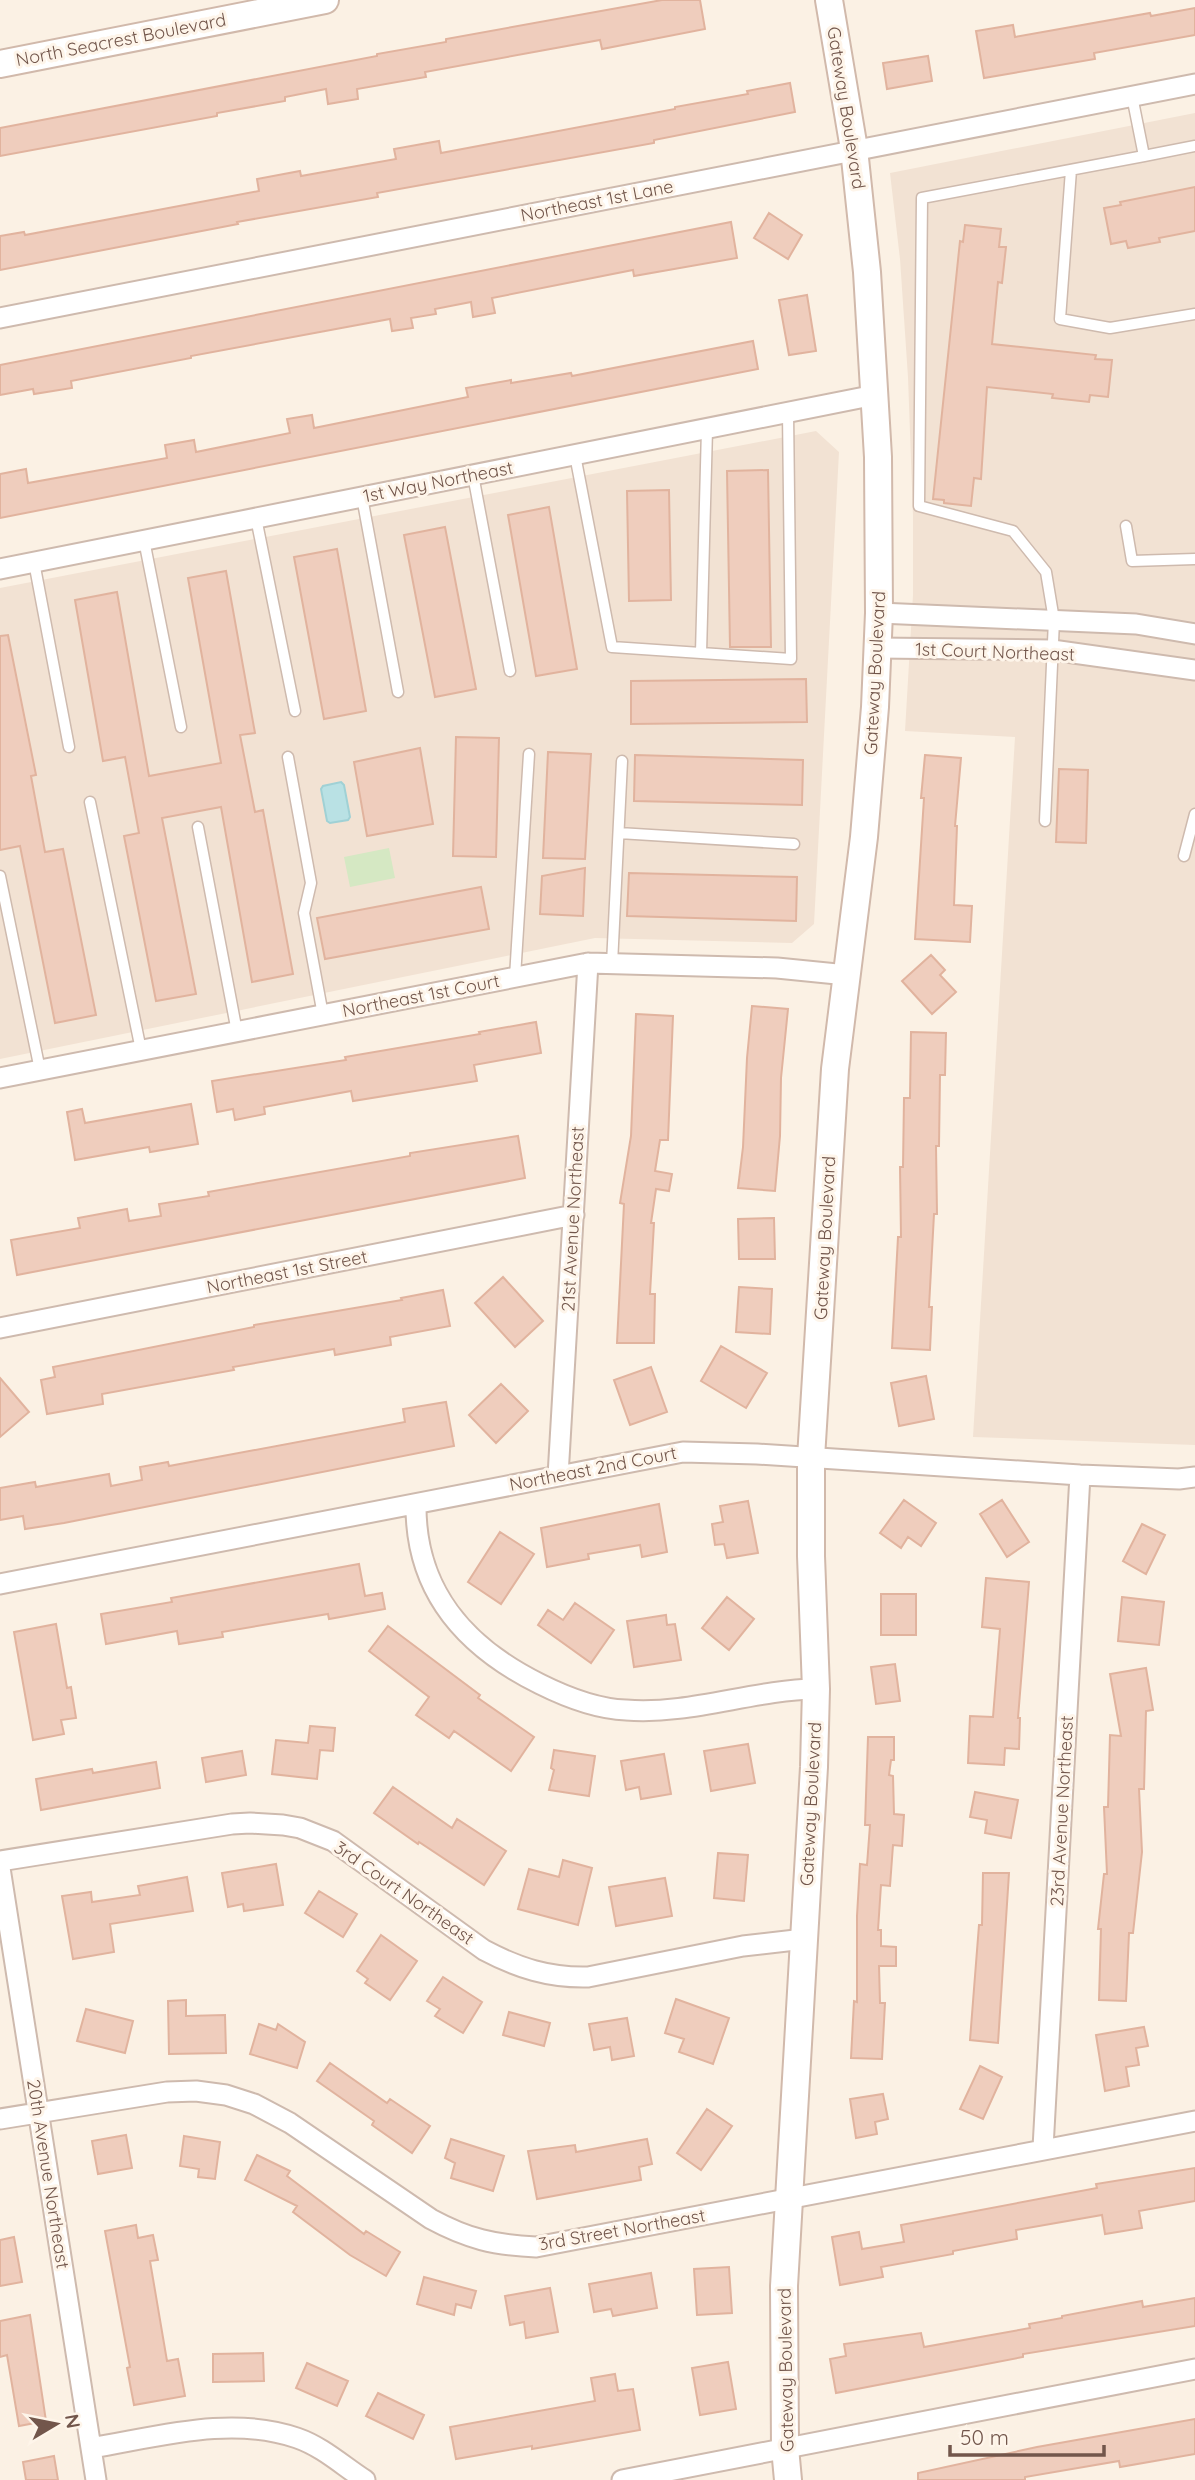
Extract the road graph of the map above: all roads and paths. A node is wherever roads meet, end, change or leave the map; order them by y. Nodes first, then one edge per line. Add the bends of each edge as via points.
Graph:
1 (325, 0) edge
2 (829, 0) edge
3 (0, 64) edge
4 (1195, 83) edge
5 (1132, 96) junction
6 (1195, 146) edge
7 (854, 149) junction
8 (1144, 156) junction
9 (1071, 170) junction
10 (1195, 314) edge
11 (0, 318) edge
12 (875, 395) junction
13 (788, 413) junction
14 (707, 429) junction
15 (575, 455) junction
16 (473, 475) junction
17 (362, 497) junction
18 (256, 518) junction
19 (1126, 526) dead end
20 (144, 540) junction
21 (1195, 559) edge
22 (34, 562) junction
23 (0, 569) edge
24 (879, 613) junction
25 (1054, 620) junction
26 (1195, 634) edge
27 (877, 648) junction
28 (1052, 650) junction
29 (701, 653) junction
30 (1195, 670) edge
31 (510, 671) dead end
32 (398, 692) dead end
33 (295, 711) dead end
34 (181, 727) dead end
35 (69, 747) dead end
36 (529, 754) dead end
37 (288, 757) dead end
38 (622, 761) dead end
39 (90, 802) dead end
40 (1195, 814) edge
41 (1045, 821) dead end
42 (198, 827) dead end
43 (619, 833) junction
44 (794, 844) dead end
45 (1184, 856) dead end
46 (0, 876) edge
47 (588, 963) junction
48 (611, 964) junction
49 (847, 975) junction
50 (515, 977) junction
51 (323, 1015) junction
52 (237, 1032) junction
53 (141, 1050) junction
54 (40, 1070) junction
55 (0, 1078) edge
56 (574, 1215) junction
57 (0, 1328) edge
58 (811, 1458) junction
59 (1080, 1475) junction
60 (558, 1476) junction
61 (1195, 1477) edge
62 (416, 1504) junction
63 (0, 1584) edge
64 (816, 1689) junction
65 (0, 1861) edge
66 (0, 1868) edge
67 (804, 1940) junction
68 (38, 2112) junction
69 (0, 2119) edge
70 (1195, 2121) edge
71 (1044, 2148) junction
72 (790, 2197) junction
73 (1195, 2369) edge
74 (91, 2448) junction
75 (785, 2448) junction
76 (96, 2480) edge
77 (365, 2480) edge
78 (622, 2480) edge
79 (788, 2480) edge

1 - 3 main road, North Seacrest Boulevard
2 - 7 main road, Gateway Boulevard
4 - 5 street, Northeast 1st Lane
5 - 7 street, Northeast 1st Lane
5 - 8 lane
6 - 8 lane
7 - 11 street, Northeast 1st Lane
7 - 12 main road, Gateway Boulevard
8 - 9 lane
9 - 10 lane via 1060,319 1110,328
9 - 25 lane via 922,198 919,506 1013,531 1046,572
12 - 13 street, 1st Way Northeast
12 - 24 main road, Gateway Boulevard
13 - 14 street, 1st Way Northeast
13 - 29 lane via 791,659
14 - 15 street, 1st Way Northeast
14 - 29 lane
15 - 16 street, 1st Way Northeast
15 - 29 lane via 612,647
16 - 17 street, 1st Way Northeast
16 - 31 lane
17 - 18 street, 1st Way Northeast
17 - 32 lane
18 - 20 street, 1st Way Northeast
18 - 33 lane
19 - 21 lane via 1132,561
20 - 22 street, 1st Way Northeast
20 - 34 lane
22 - 23 street, 1st Way Northeast
22 - 35 lane
24 - 25 street, 1st Court Northeast
24 - 27 main road, Gateway Boulevard
25 - 26 street, 1st Court Northeast via 1136,624
25 - 28 lane
27 - 28 street, 1st Court Northeast
27 - 49 main road, Gateway Boulevard via 872,753
28 - 30 street, 1st Court Northeast
28 - 41 lane
36 - 50 lane
37 - 51 lane via 311,883 304,913
38 - 43 lane
39 - 53 lane
40 - 45 lane
42 - 52 lane
43 - 44 lane
43 - 48 lane
46 - 54 lane
47 - 48 street, Northeast 1st Court
47 - 50 street, Northeast 1st Court
47 - 56 street, 21st Avenue Northeast
48 - 49 street, Northeast 1st Court via 749,966
49 - 58 main road, Gateway Boulevard via 835,1069
50 - 51 street, Northeast 1st Court
51 - 52 street, Northeast 1st Court
52 - 53 street, Northeast 1st Court
53 - 54 street, Northeast 1st Court
54 - 55 street, Northeast 1st Court
56 - 57 street, Northeast 1st Street
56 - 60 street, 21st Avenue Northeast
58 - 59 street, Northeast 2nd Court
58 - 60 street, Northeast 2nd Court via 683,1452
58 - 64 main road, Gateway Boulevard
59 - 61 street, Northeast 2nd Court
59 - 71 street, 23rd Avenue Northeast
60 - 62 street, Northeast 2nd Court
62 - 63 street, Northeast 2nd Court
62 - 64 street via 421,1556 445,1608 490,1654 554,1691 626,1710 671,1710
64 - 67 main road, Gateway Boulevard
65 - 67 street, 3rd Court Northeast via 232,1824 266,1823 300,1828 333,1841 484,1950 535,1972 588,1977
66 - 68 street, 20th Avenue Northeast
67 - 72 main road, Gateway Boulevard
68 - 69 street, 3rd Street Northeast
68 - 72 street, 3rd Street Northeast via 167,2092 226,2095 290,2123 453,2231 503,2246 573,2241
68 - 74 street, 20th Avenue Northeast
70 - 71 street, 3rd Street Northeast
71 - 72 street, 3rd Street Northeast
72 - 75 main road, Gateway Boulevard via 783,2330
73 - 75 street
74 - 76 street, 20th Avenue Northeast
74 - 77 street via 212,2429 255,2428 314,2445
75 - 78 street
75 - 79 main road, Gateway Boulevard

